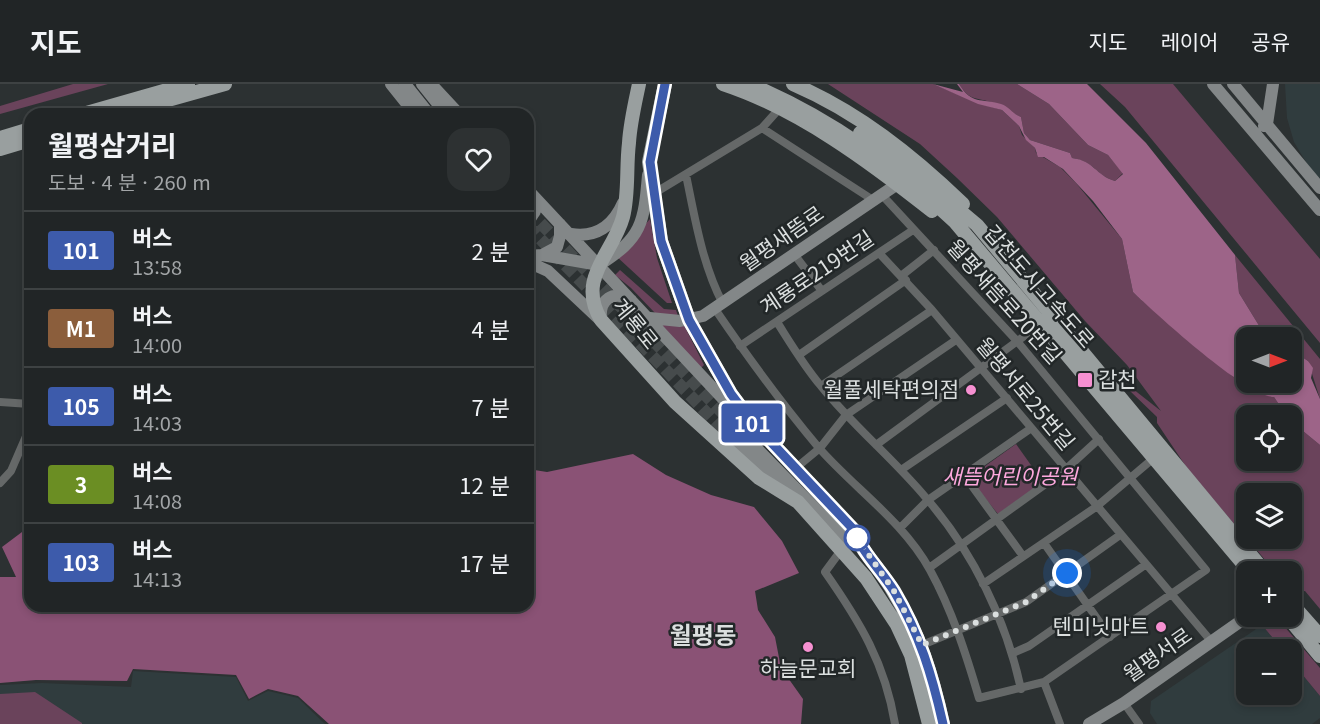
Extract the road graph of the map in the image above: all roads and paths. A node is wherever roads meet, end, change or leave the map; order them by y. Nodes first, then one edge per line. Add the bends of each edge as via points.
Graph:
1 (188, 84) edge
2 (225, 84) edge
3 (391, 84) edge
4 (405, 84) edge
5 (422, 84) edge
6 (432, 84) edge
7 (639, 84) edge
8 (665, 84) edge
9 (726, 84) edge
10 (749, 84) edge
11 (765, 84) edge
12 (793, 84) edge
13 (1213, 84) edge
14 (1233, 84) edge
15 (1273, 84) edge
16 (142, 106) edge
17 (410, 108) edge
18 (424, 108) edge
19 (441, 108) edge
20 (454, 108) edge
21 (779, 109) junction
22 (1267, 124) junction
23 (762, 128) junction
24 (24, 131) edge
25 (1255, 132) junction
26 (0, 138) edge
27 (24, 142) edge
28 (0, 149) edge
29 (650, 162) junction
30 (686, 175) junction
31 (896, 185) junction
32 (1320, 188) edge
33 (626, 195) junction
34 (653, 195) junction
35 (534, 196) edge
36 (877, 197) junction
37 (1320, 210) edge
38 (560, 224) junction
39 (977, 225) junction
40 (913, 230) junction
41 (571, 234) junction
42 (974, 244) junction
43 (934, 250) junction
44 (879, 253) junction
45 (794, 254) junction
46 (542, 255) junction
47 (534, 256) edge
48 (534, 265) edge
49 (599, 265) junction
50 (903, 278) junction
51 (822, 291) junction
52 (636, 303) junction
53 (719, 306) junction
54 (932, 310) junction
55 (600, 316) junction
56 (650, 318) junction
57 (689, 320) junction
58 (777, 322) junction
59 (1042, 323) junction
60 (956, 340) junction
61 (1017, 341) junction
62 (740, 346) junction
63 (799, 356) junction
64 (981, 369) junction
65 (821, 386) junction
66 (1007, 398) junction
67 (0, 402) edge
68 (24, 404) edge
69 (846, 415) junction
70 (1030, 429) junction
71 (762, 433) junction
72 (1099, 440) junction
73 (24, 441) edge
74 (876, 445) junction
75 (820, 448) junction
76 (1155, 457) junction
77 (797, 467) junction
78 (901, 470) junction
79 (1065, 470) junction
80 (964, 475) junction
81 (1131, 477) junction
82 (0, 483) edge
83 (928, 500) junction
84 (798, 502) junction
85 (1096, 507) junction
86 (997, 521) junction
87 (900, 528) junction
88 (1120, 535) junction
89 (1044, 543) junction
90 (859, 545) junction
91 (962, 545) junction
92 (842, 549) junction
93 (1023, 556) junction
94 (1242, 561) edge
95 (1256, 561) edge
96 (1145, 565) junction
97 (929, 568) junction
98 (1067, 573) junction
99 (983, 584) junction
100 (1171, 594) junction
101 (1089, 604) junction
102 (997, 614) junction
103 (1302, 615) edge
104 (1236, 624) edge
105 (1296, 627) edge
106 (958, 630) junction
107 (1320, 636) edge
108 (1110, 637) junction
109 (1211, 641) junction
110 (922, 645) junction
111 (1013, 653) junction
112 (1320, 656) edge
113 (1044, 682) junction
114 (1021, 689) junction
115 (1124, 703) junction
116 (895, 724) edge
117 (929, 724) edge
118 (944, 724) edge
119 (1060, 724) edge
120 (1089, 724) edge
121 (1139, 724) edge

1 - 16 main road
2 - 16 main road
3 - 17 street
4 - 18 street
5 - 19 street
6 - 20 street
7 - 33 main road, 계룡로 via 628,143
8 - 29 main road
9 - 21 main road
10 - 42 main road, 갑천도시고속도로 via 788,100 862,146 923,192
11 - 39 main road, 갑천도시고속도로 via 861,134 902,162
12 - 39 main road via 871,126 919,161 973,214
13 - 25 street
14 - 22 street
15 - 22 street
21 - 23 street
21 - 31 main road via 852,151
22 - 25 street
22 - 32 street
23 - 30 street
23 - 36 street, 월평새뜸로20번길
24 - 26 main road
25 - 37 street
27 - 28 main road
29 - 34 main road
29 - 49 street via 644,216 635,235
30 - 34 street
30 - 53 street
31 - 36 street, 월평새뜸로
31 - 42 main road
33 - 41 street via 610,224 589,235
33 - 49 main road, 계룡로 via 623,217
34 - 57 main road via 661,241
35 - 38 street
36 - 40 street, 월평새뜸로20번길
36 - 45 street, 월평새뜸로
38 - 41 street
38 - 46 street via 557,247
39 - 95 main road, 갑천도시고속도로
40 - 43 street, 월평새뜸로20번길
40 - 44 street, 계룡로219번길
41 - 49 street
42 - 59 main road, 갑천도시고속도로
43 - 50 street
43 - 61 street, 월평새뜸로20번길
44 - 50 street, 월평서로25번길
44 - 51 street, 계룡로219번길
45 - 51 street
45 - 53 street, 월평새뜸로
46 - 47 street
46 - 49 street
48 - 55 street via 548,271
49 - 52 street
49 - 55 main road, 계룡로 via 593,282 593,300
50 - 54 street, 월평서로25번길
50 - 63 street
51 - 58 street, 계룡로219번길
52 - 55 street via 621,295 611,296 603,301
52 - 56 street
53 - 57 street, 월평새뜸로
53 - 62 street
54 - 60 street, 월평서로25번길
54 - 65 street
55 - 84 main road, 계룡로 via 675,402 759,478
56 - 57 street
56 - 71 street via 725,401
57 - 71 main road via 731,394
58 - 62 street, 계룡로219번길
58 - 63 street
59 - 61 street
59 - 76 main road, 갑천도시고속도로
60 - 64 street, 월평서로25번길
60 - 69 street
61 - 64 street
61 - 72 street, 월평새뜸로20번길
62 - 75 street
63 - 65 street
64 - 66 street, 월평서로25번길
64 - 74 street
65 - 69 street
66 - 70 street, 월평서로25번길
66 - 78 street
67 - 68 street
69 - 74 street
69 - 75 street
70 - 79 street, 월평서로25번길
70 - 80 street
71 - 77 main road
72 - 79 street
72 - 81 street, 월평새뜸로20번길
73 - 82 street via 11,471
74 - 78 street
75 - 77 street
75 - 87 street
76 - 81 street
76 - 94 main road, 갑천도시고속도로
77 - 90 main road via 854,530
78 - 83 street
79 - 85 street, 월평서로25번길
79 - 86 street
80 - 83 street
80 - 86 street
81 - 85 street
81 - 100 street, 월평새뜸로20번길 via 1206,570
83 - 87 street
83 - 91 street
84 - 90 street via 730,429 844,537
84 - 92 main road
85 - 88 street, 월평서로25번길
85 - 89 street
86 - 91 street
86 - 93 street
87 - 97 street
88 - 96 street, 월평서로25번길
88 - 98 street
89 - 93 street
89 - 98 street
90 - 110 main road via 894,591
91 - 97 street
91 - 99 street
92 - 116 street via 825,572 871,644 886,680
92 - 117 main road via 897,625 911,655
93 - 99 street
96 - 100 street, 월평서로25번길
96 - 101 street
97 - 106 street
98 - 101 street
98 - 102 street via 1026,602
99 - 102 street
100 - 108 street
100 - 109 street, 월평서로25번길
101 - 108 street
101 - 111 street
102 - 106 street
102 - 111 street
103 - 107 main road
104 - 109 street, 월평서로
105 - 112 main road
106 - 110 street
106 - 114 street via 979,698
108 - 113 street
109 - 115 street, 월평서로
110 - 118 main road
111 - 114 street
113 - 114 street
113 - 119 street
115 - 120 street, 월평서로
115 - 121 street

